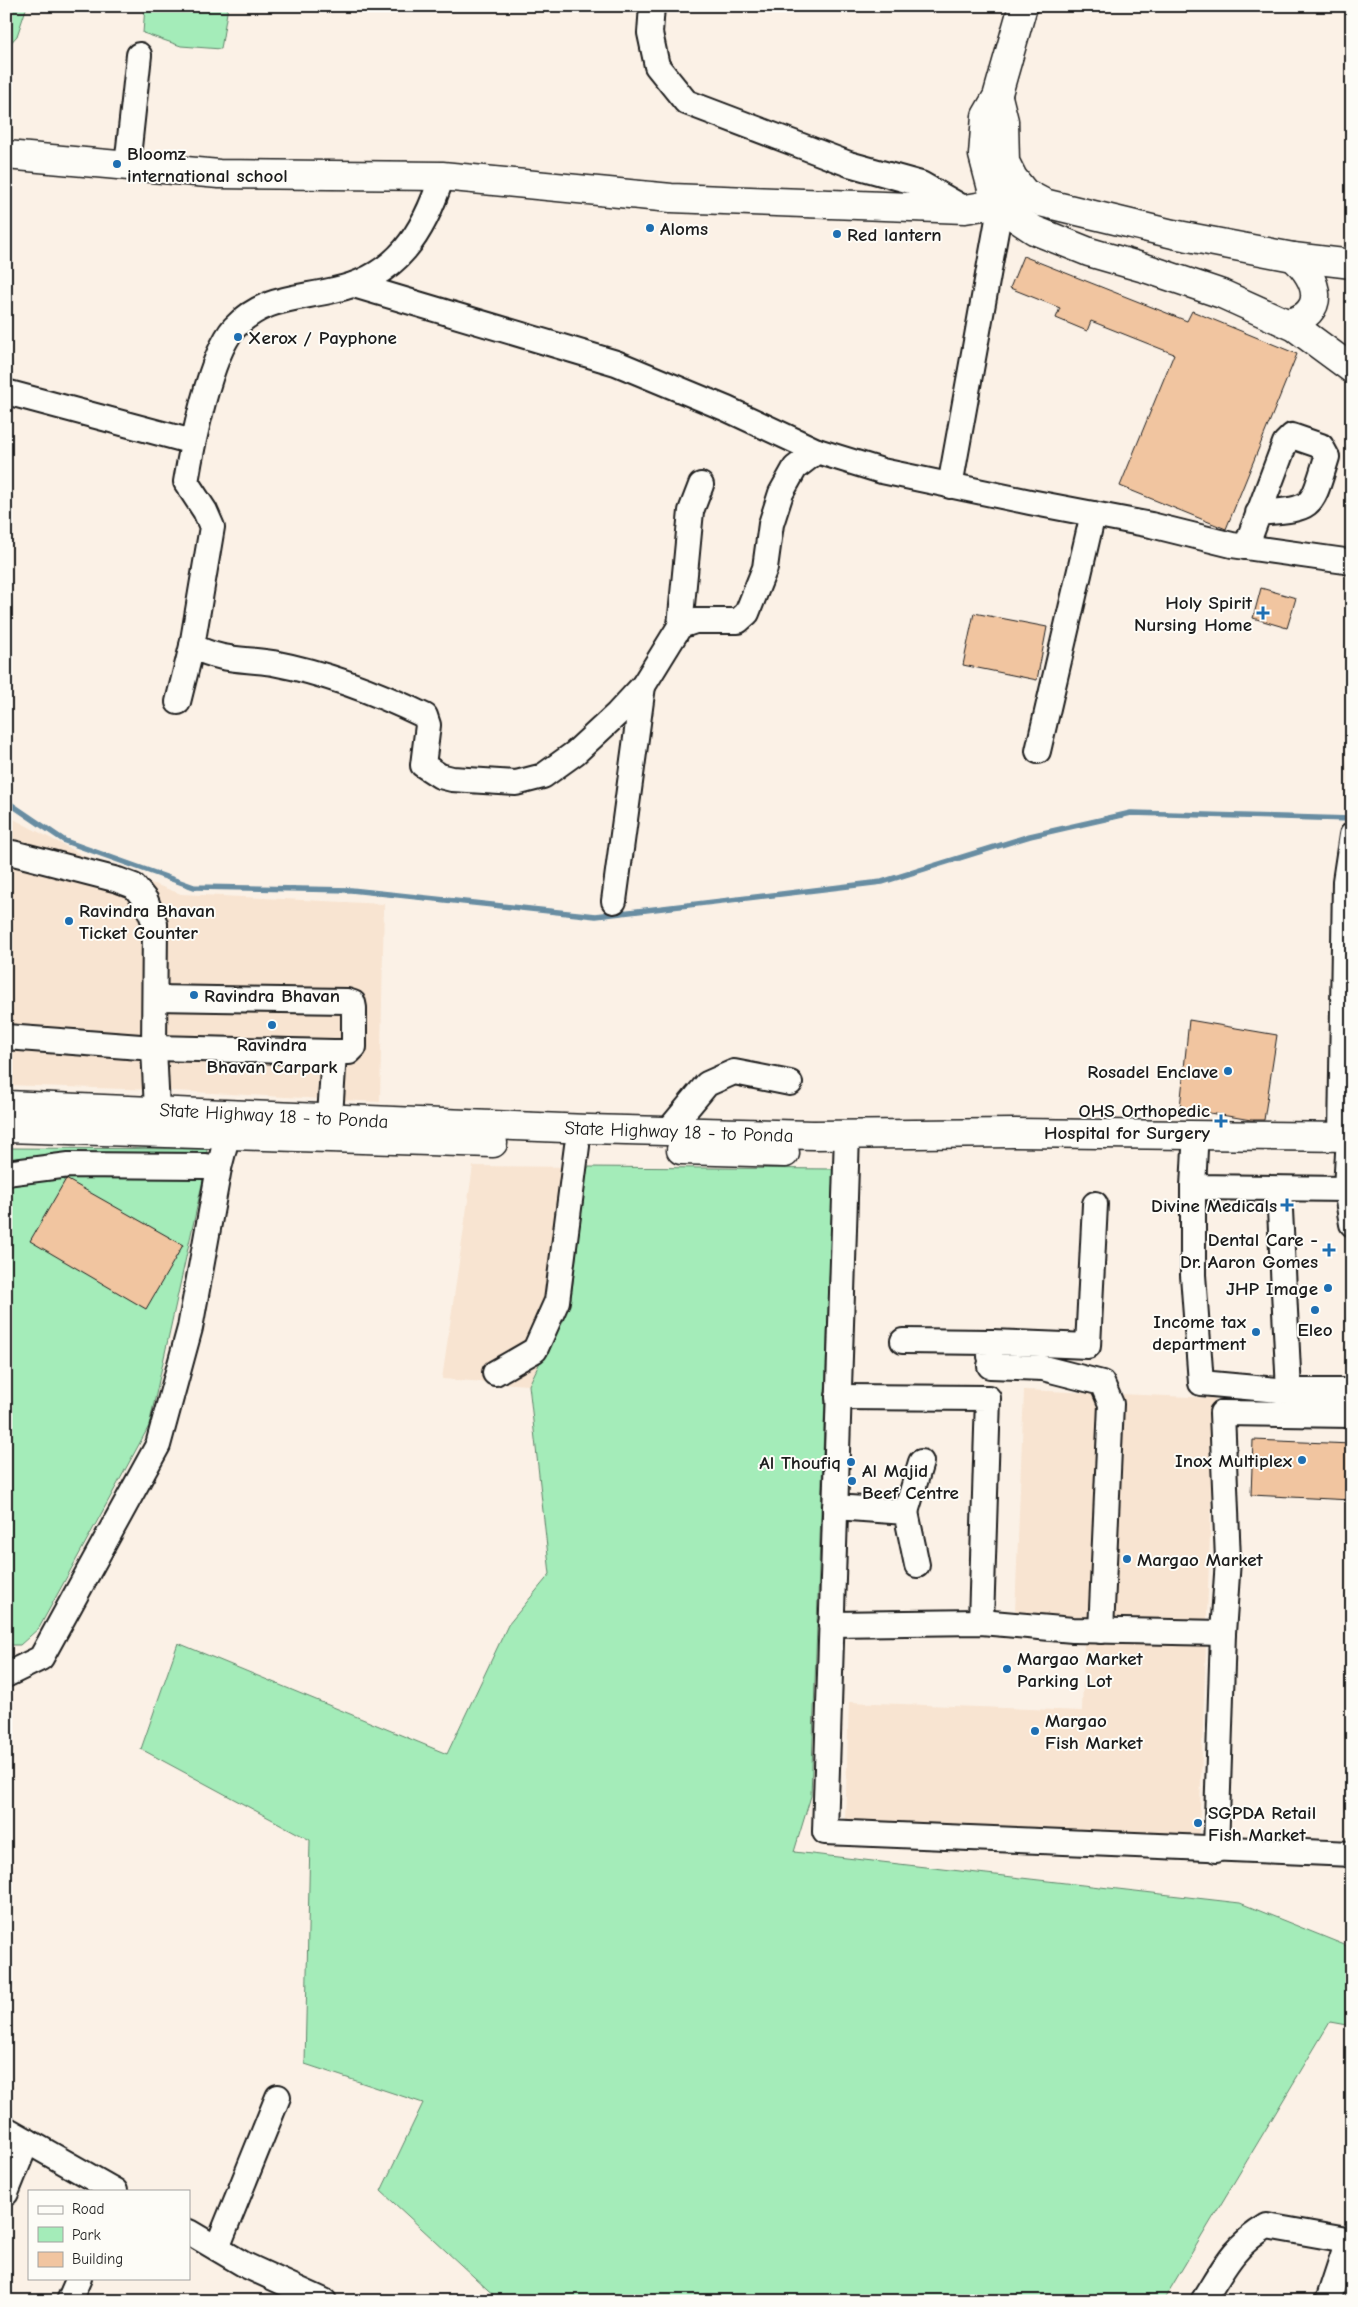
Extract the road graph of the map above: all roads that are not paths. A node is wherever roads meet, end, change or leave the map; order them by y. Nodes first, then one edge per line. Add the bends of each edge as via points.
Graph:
1 (652, 6) edge
2 (1023, 6) edge
3 (139, 55) dead end
4 (998, 97) junction
5 (6, 155) edge
6 (127, 166) junction
7 (442, 176) junction
8 (1001, 203) junction
9 (965, 209) junction
10 (1293, 257) junction
11 (1352, 264) edge
12 (354, 285) junction
13 (1287, 323) junction
14 (1352, 369) edge
15 (6, 392) edge
16 (193, 442) junction
17 (817, 451) junction
18 (702, 485) dead end
19 (950, 486) junction
20 (1258, 513) dead end
21 (1093, 514) junction
22 (1246, 547) junction
23 (1352, 562) edge
24 (680, 626) junction
25 (192, 646) junction
26 (644, 686) junction
27 (178, 702) dead end
28 (1038, 751) dead end
29 (1352, 835) edge
30 (13, 853) dead end
31 (614, 901) dead end
32 (155, 998) junction
33 (6, 1037) edge
34 (154, 1048) junction
35 (334, 1052) junction
36 (790, 1083) dead end
37 (6, 1105) edge
38 (156, 1110) junction
39 (330, 1117) junction
40 (230, 1124) junction
41 (6, 1128) edge
42 (668, 1131) junction
43 (846, 1144) junction
44 (1348, 1145) edge
45 (577, 1146) junction
46 (1194, 1149) junction
47 (219, 1168) junction
48 (6, 1173) edge
49 (1193, 1187) junction
50 (1346, 1189) junction
51 (1280, 1190) junction
52 (1096, 1204) dead end
53 (1352, 1224) edge
54 (903, 1342) dead end
55 (991, 1342) junction
56 (990, 1366) junction
57 (496, 1373) dead end
58 (1290, 1391) junction
59 (1352, 1391) edge
60 (838, 1397) junction
61 (988, 1398) junction
62 (1352, 1416) edge
63 (921, 1462) dead end
64 (835, 1507) junction
65 (906, 1512) junction
66 (917, 1565) dead end
67 (981, 1622) junction
68 (831, 1624) junction
69 (1101, 1631) junction
70 (1223, 1632) junction
71 (6, 1675) edge
72 (1216, 1850) junction
73 (1352, 1854) edge
74 (278, 2097) dead end
75 (6, 2129) edge
76 (27, 2141) junction
77 (113, 2190) edge
78 (6, 2193) edge
79 (190, 2233) edge
80 (1350, 2241) edge
81 (217, 2248) junction
82 (78, 2280) edge
83 (69, 2301) edge
84 (324, 2301) edge
85 (1203, 2301) edge
86 (1328, 2301) edge

1 - 9 street via 650,34 657,66 686,102 849,164 921,184
2 - 4 main road
3 - 6 street
4 - 8 main road via 986,116 983,155 992,189
4 - 10 main road via 1004,121 1005,162 1012,178 1025,193 1044,203 1173,234
5 - 6 main road
6 - 7 main road via 219,174
7 - 9 main road via 671,198
7 - 12 street via 424,222 409,245 375,277
8 - 9 main road
8 - 13 main road via 1006,211 1034,230 1089,252 1222,294
8 - 19 street
10 - 11 main road
10 - 13 main road via 1313,280 1315,294 1310,311
12 - 16 street via 281,300 256,310 234,329 219,351
12 - 17 street via 616,363
13 - 14 main road
15 - 16 street
16 - 25 street via 186,482 212,527
17 - 19 street
17 - 24 street via 795,468 781,493 771,524 765,568 747,613 738,621 695,621
18 - 24 street via 691,511
19 - 21 street
20 - 22 street
21 - 22 street
21 - 28 street
22 - 23 street
24 - 26 street
25 - 26 street via 230,660 273,663 328,677 411,709 425,716 428,724 423,765 440,776 469,782 516,783 543,776 575,753
25 - 27 street
26 - 31 street
29 - 44 street via 1345,881
30 - 32 street via 134,886 146,901 155,924
32 - 34 street
32 - 35 street via 347,1000 353,1003 354,1008 354,1048 350,1052
33 - 34 street
34 - 35 street
34 - 38 street
35 - 39 street
36 - 42 street via 734,1072 707,1084
37 - 38 main road, State Highway 18 - to Ponda
38 - 40 main road, State Highway 18 - to Ponda
39 - 40 main road, State Highway 18 - to Ponda
39 - 42 main road, State Highway 18 - to Ponda
40 - 41 main road, State Highway 18 - to Ponda
40 - 45 main road, State Highway 18 - to Ponda
40 - 47 street
42 - 43 main road, State Highway 18 - to Ponda
43 - 44 main road, State Highway 18 - to Ponda via 1015,1133
43 - 45 main road, State Highway 18 - to Ponda via 735,1152
43 - 46 main road, State Highway 18 - to Ponda
43 - 60 street
44 - 46 main road, State Highway 18 - to Ponda
44 - 50 street
45 - 57 street via 557,1301 535,1350
46 - 49 street
47 - 48 street via 69,1165
47 - 71 street via 190,1328 158,1445 41,1658
49 - 51 street
49 - 58 street via 1194,1275 1202,1383
50 - 51 street
50 - 53 street
51 - 58 street
52 - 55 street via 1088,1346
54 - 55 street
55 - 56 street
56 - 61 street
56 - 69 street via 1043,1368 1084,1376 1102,1383 1111,1404
58 - 59 street
60 - 61 street
60 - 64 street
61 - 67 street
62 - 70 street via 1222,1413 1228,1560
63 - 65 street
64 - 65 street
64 - 68 street
65 - 66 street
67 - 68 street
67 - 69 street
68 - 72 street via 825,1832
69 - 70 street
70 - 72 street
72 - 73 street
74 - 81 street
75 - 76 street
76 - 77 street
76 - 78 street
79 - 81 street
80 - 85 street via 1268,2226 1234,2251
80 - 86 street
81 - 84 street
82 - 83 street

